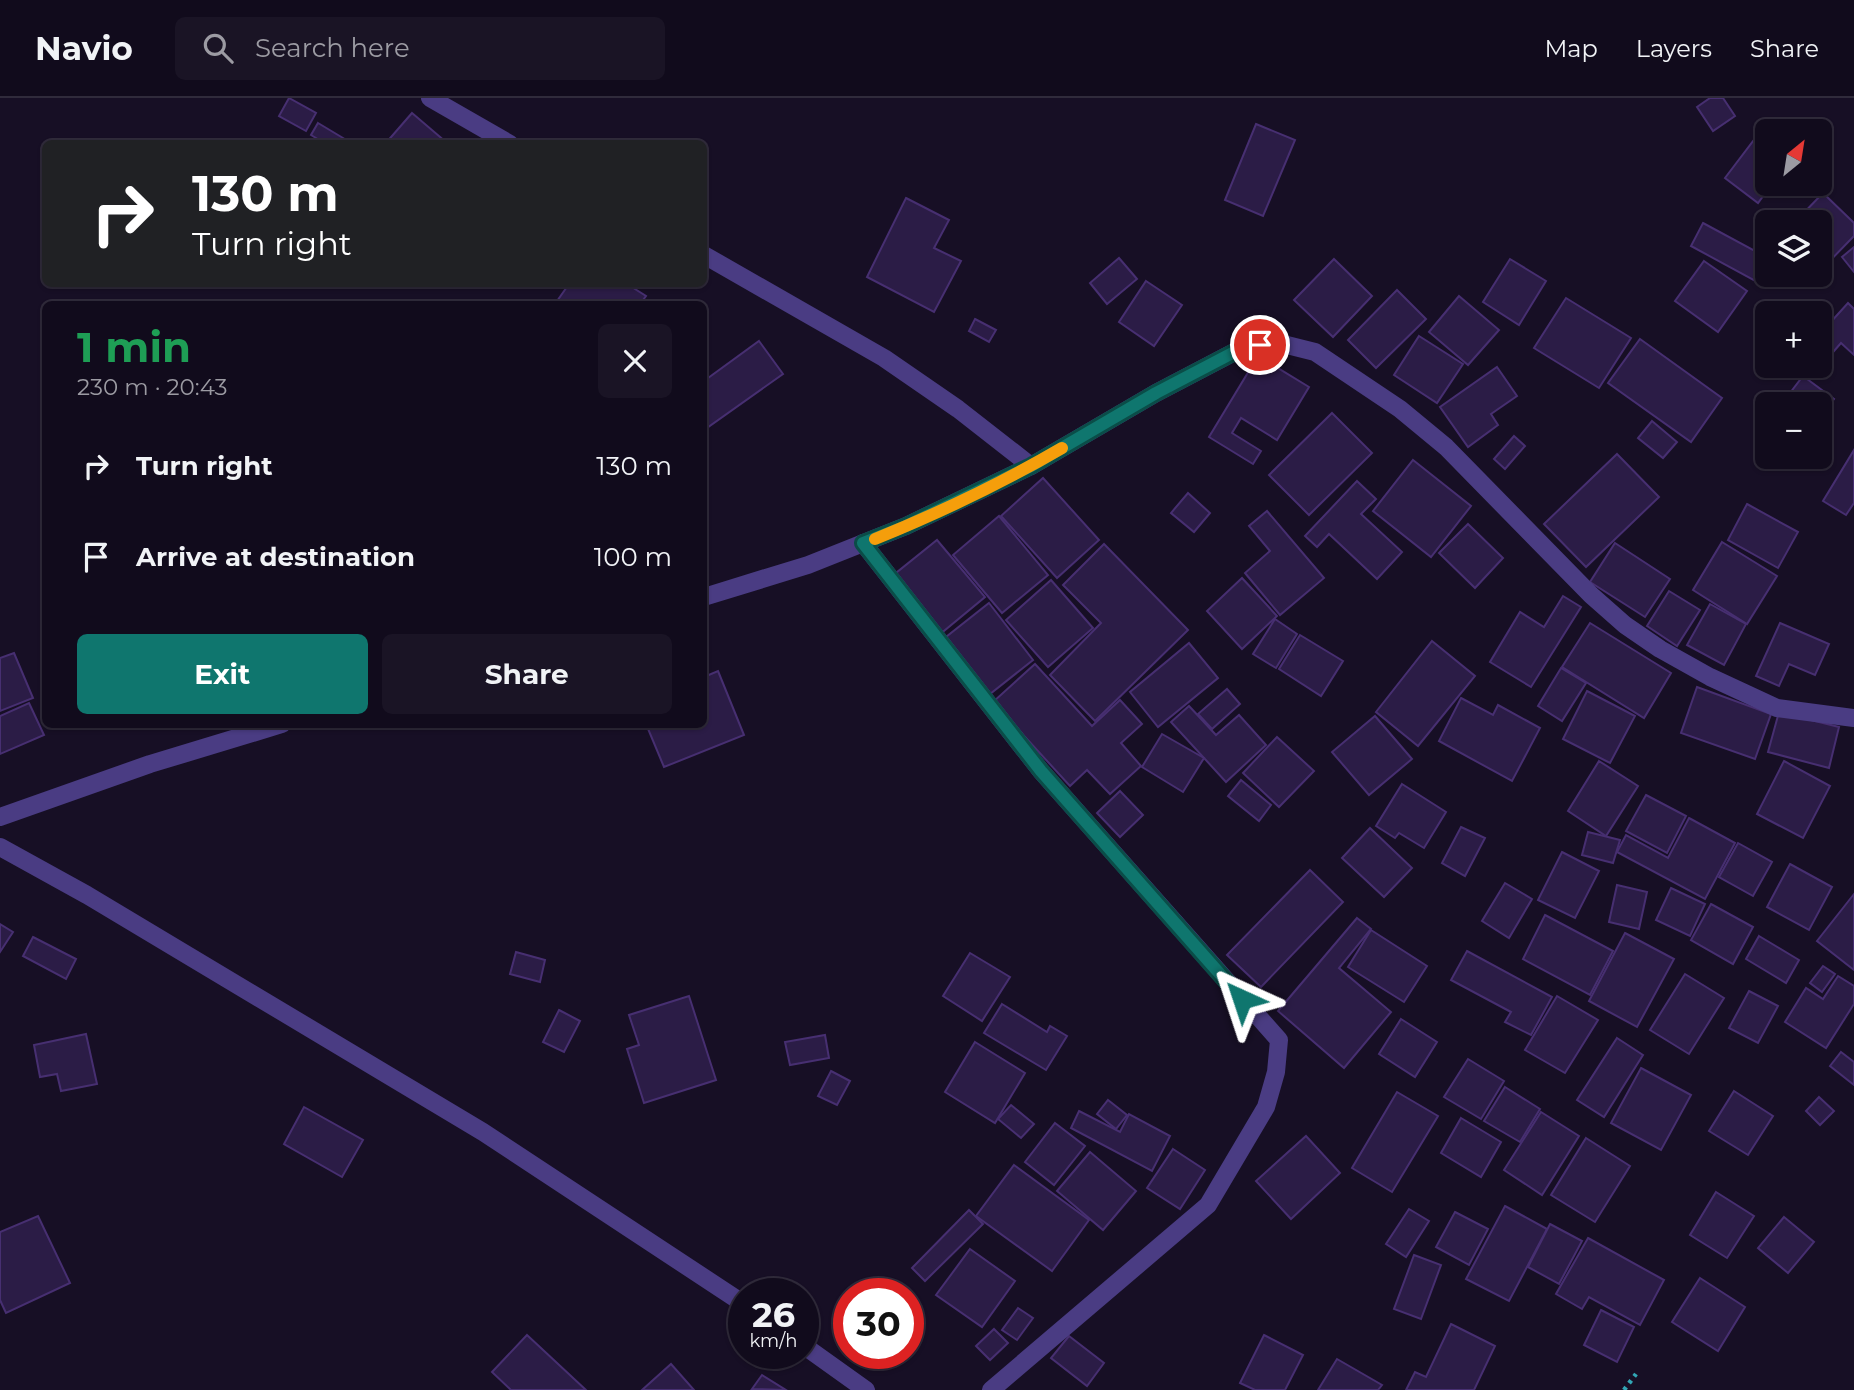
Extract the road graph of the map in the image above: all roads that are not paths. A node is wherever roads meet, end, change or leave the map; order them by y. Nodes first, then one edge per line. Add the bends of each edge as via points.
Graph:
1 (430, 98) edge
2 (503, 140) edge
3 (707, 257) edge
4 (1031, 466) junction
5 (863, 543) junction
6 (707, 596) edge
7 (1854, 718) edge
8 (269, 728) edge
9 (0, 817) edge
10 (0, 846) edge
11 (728, 1293) edge
12 (819, 1356) edge
13 (866, 1390) edge
14 (991, 1390) edge

1 - 2 street
3 - 4 street via 884,358
4 - 5 street
4 - 7 street via 1242,348 1279,343 1315,352 1400,409 1446,447 1591,595 1633,631 1710,677 1777,708
5 - 6 street
5 - 14 street via 1041,771 1279,1040 1266,1107 1208,1205
8 - 9 street
10 - 11 street via 472,1125
12 - 13 street

